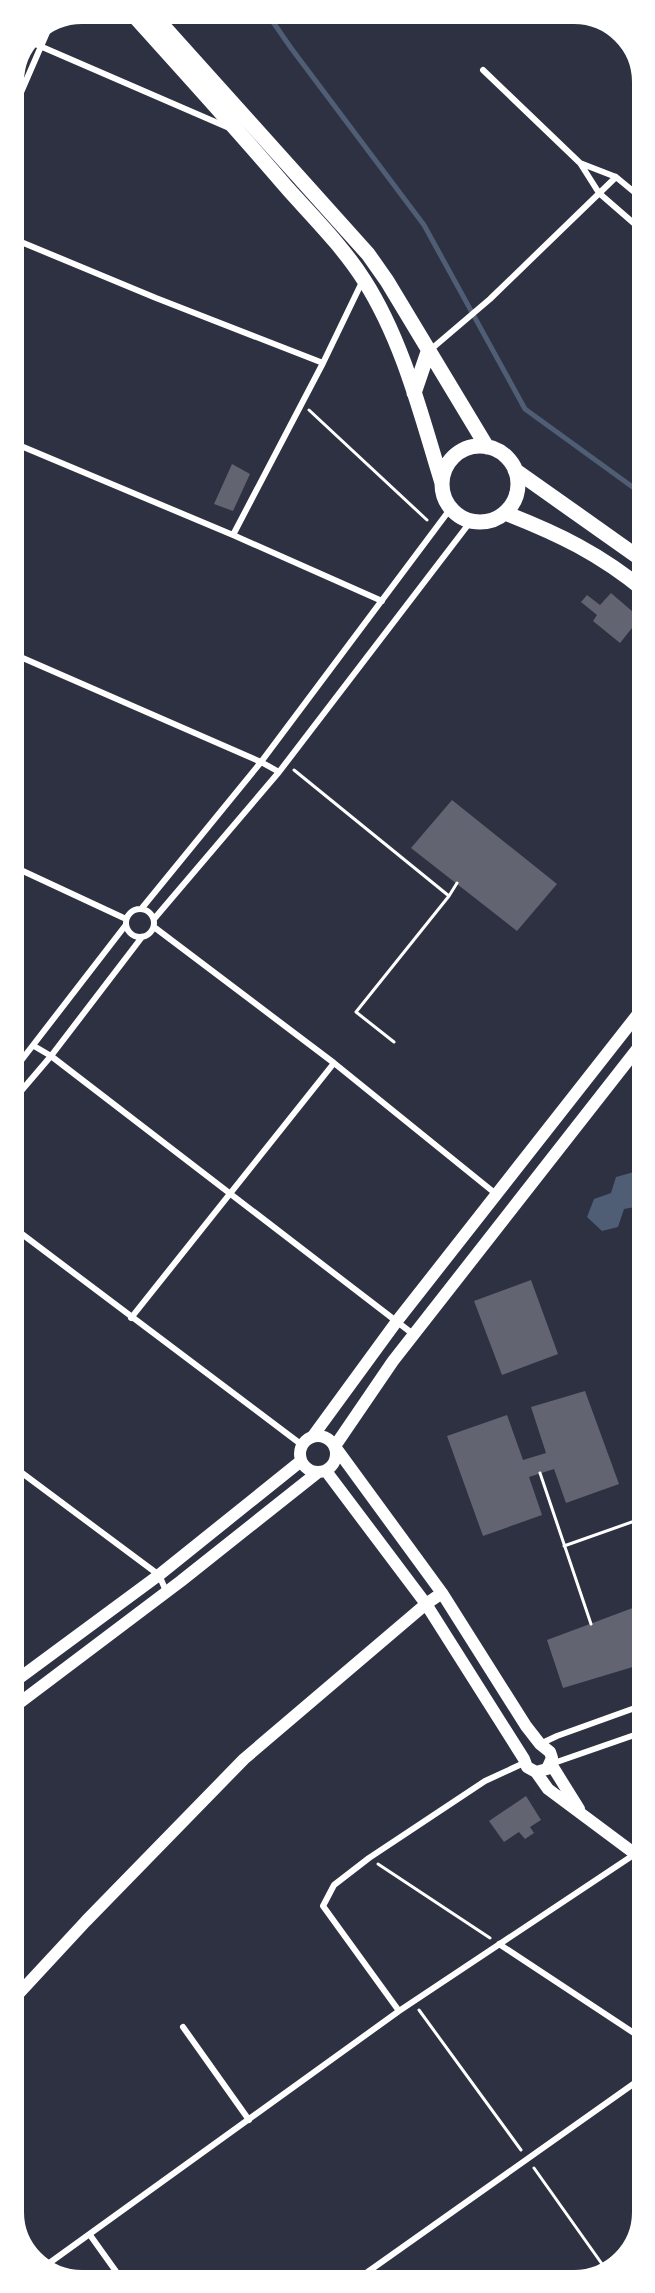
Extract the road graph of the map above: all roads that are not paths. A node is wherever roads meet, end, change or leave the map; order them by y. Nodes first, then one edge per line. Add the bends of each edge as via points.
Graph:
1 (138, 20) edge
2 (158, 20) edge
3 (49, 29) edge
4 (33, 43) edge
5 (42, 47) junction
6 (483, 70) dead end
7 (20, 96) edge
8 (239, 131) junction
9 (580, 163) junction
10 (616, 177) junction
11 (599, 193) junction
12 (636, 194) edge
13 (636, 226) edge
14 (20, 242) edge
15 (363, 279) junction
16 (428, 352) junction
17 (323, 363) junction
18 (414, 393) junction
19 (20, 446) edge
20 (487, 447) junction
21 (515, 470) junction
22 (442, 483) junction
23 (451, 508) junction
24 (505, 513) junction
25 (471, 521) junction
26 (233, 535) junction
27 (636, 556) edge
28 (636, 585) edge
29 (382, 601) junction
30 (20, 657) edge
31 (261, 762) junction
32 (279, 772) junction
33 (20, 870) edge
34 (142, 908) junction
35 (154, 919) junction
36 (126, 922) junction
37 (154, 927) junction
38 (142, 938) junction
39 (636, 1016) edge
40 (34, 1046) junction
41 (636, 1050) edge
42 (51, 1056) junction
43 (334, 1063) junction
44 (20, 1064) edge
45 (20, 1092) edge
46 (229, 1192) junction
47 (496, 1194) junction
48 (20, 1233) edge
49 (130, 1318) junction
50 (397, 1321) junction
51 (414, 1335) junction
52 (313, 1436) junction
53 (302, 1445) junction
54 (335, 1447) junction
55 (301, 1461) junction
56 (20, 1471) edge
57 (321, 1472) junction
58 (159, 1575) junction
59 (167, 1592) junction
60 (442, 1593) junction
61 (426, 1604) junction
62 (20, 1678) edge
63 (20, 1702) edge
64 (636, 1708) edge
65 (636, 1734) edge
66 (540, 1744) junction
67 (524, 1761) junction
68 (551, 1764) junction
69 (536, 1772) junction
70 (584, 1818) junction
71 (635, 1854) joint
72 (499, 1944) junction
73 (20, 1992) edge
74 (399, 2011) junction
75 (183, 2027) dead end
76 (636, 2034) edge
77 (636, 2082) edge
78 (249, 2120) junction
79 (90, 2235) junction
80 (49, 2264) edge
81 (117, 2273) edge
82 (365, 2274) edge

1 - 8 main road
2 - 16 main road via 368,254
3 - 5 street
4 - 5 street
5 - 7 street
5 - 8 street
6 - 9 street
8 - 15 main road
9 - 10 street
9 - 11 street
10 - 11 street
10 - 12 street
11 - 13 street
11 - 16 street via 490,299
14 - 17 street
15 - 17 street
15 - 18 main road via 381,311
16 - 18 main road
16 - 20 main road
17 - 26 street
18 - 22 main road
19 - 26 street
20 - 21 main road via 509,459
20 - 22 main road via 462,451 448,465
21 - 24 main road via 517,493
21 - 27 main road
22 - 23 main road
23 - 25 main road
23 - 29 street
24 - 25 main road via 489,521
24 - 28 main road via 586,549
25 - 32 street
26 - 29 street
29 - 31 street
30 - 31 street
31 - 32 street
31 - 34 street
32 - 35 street
33 - 36 street
34 - 35 street
34 - 36 street via 135,909
35 - 37 street
36 - 38 street via 134,937
36 - 40 street
37 - 38 street
37 - 43 street
38 - 42 street
39 - 47 main road
40 - 42 street
40 - 44 street
41 - 51 main road
42 - 45 street
42 - 46 street
43 - 46 street
43 - 47 street
46 - 49 street
46 - 50 street
47 - 50 main road
48 - 49 street
49 - 53 street
50 - 51 street
50 - 52 main road
51 - 54 main road
52 - 53 main road
52 - 54 main road via 329,1440
53 - 55 main road
54 - 57 main road via 333,1466
54 - 60 main road
55 - 57 main road via 307,1470
55 - 58 main road
56 - 58 street
57 - 59 main road
57 - 61 main road
58 - 59 street
58 - 62 main road
59 - 63 main road
60 - 61 main road
60 - 66 main road
61 - 67 main road
61 - 73 main road via 244,1759
64 - 66 street
65 - 68 street
66 - 67 main road via 528,1748
66 - 68 main road via 550,1752
67 - 69 main road
67 - 74 street via 485,1781 333,1885 323,1906
68 - 69 main road
68 - 70 main road
69 - 70 main road via 548,1789
70 - 71 main road
71 - 72 street
72 - 74 street
72 - 76 street
74 - 78 street
75 - 78 street
77 - 82 street
78 - 79 street
79 - 80 street
79 - 81 street

